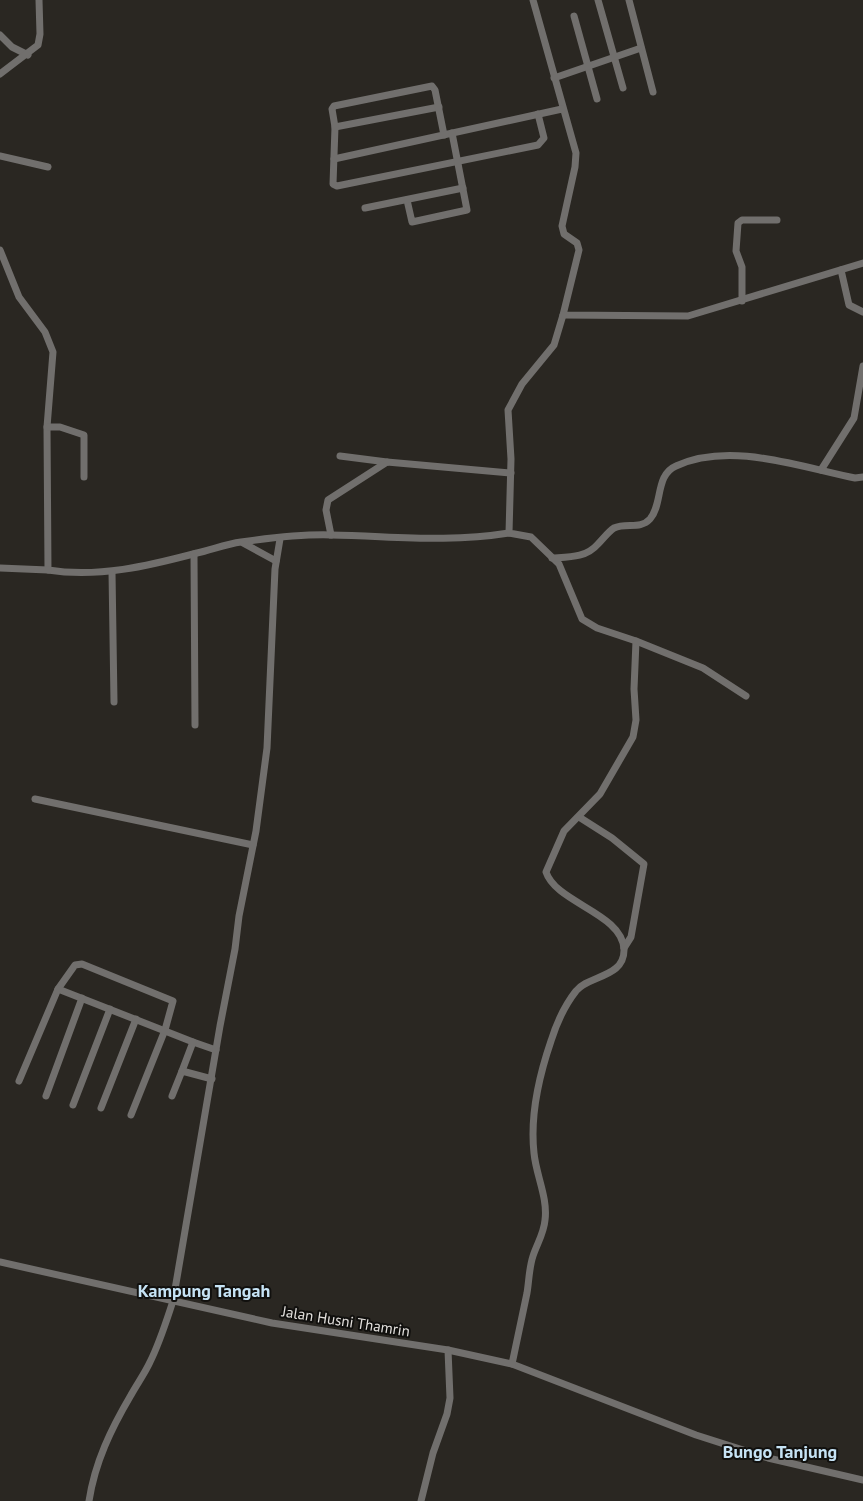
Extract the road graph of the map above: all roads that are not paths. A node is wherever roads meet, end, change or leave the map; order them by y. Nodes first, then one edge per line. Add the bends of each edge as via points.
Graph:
1 (39, 0) edge
2 (532, 0) edge
3 (598, 0) edge
4 (629, 0) edge
5 (574, 16) dead end
6 (0, 35) edge
7 (642, 48) junction
8 (28, 55) junction
9 (614, 57) junction
10 (588, 66) junction
11 (0, 74) edge
12 (554, 78) junction
13 (623, 88) dead end
14 (653, 92) dead end
15 (597, 98) dead end
16 (439, 107) junction
17 (562, 109) junction
18 (538, 114) junction
19 (335, 127) junction
20 (452, 133) junction
21 (444, 135) junction
22 (0, 156) edge
23 (334, 159) junction
24 (458, 162) junction
25 (48, 168) dead end
26 (463, 188) junction
27 (407, 200) junction
28 (366, 208) dead end
29 (777, 220) dead end
30 (0, 250) edge
31 (863, 263) edge
32 (842, 270) junction
33 (742, 301) junction
34 (863, 312) edge
35 (563, 315) junction
36 (863, 366) edge
37 (47, 426) junction
38 (340, 456) dead end
39 (387, 462) junction
40 (823, 465) junction
41 (511, 473) junction
42 (863, 476) edge
43 (84, 477) dead end
44 (509, 533) junction
45 (331, 535) junction
46 (280, 539) junction
47 (240, 542) junction
48 (194, 554) junction
49 (552, 558) junction
50 (276, 561) junction
51 (0, 568) edge
52 (48, 570) junction
53 (112, 572) junction
54 (636, 641) junction
55 (746, 696) dead end
56 (114, 702) dead end
57 (195, 725) dead end
58 (35, 799) dead end
59 (579, 817) junction
60 (253, 845) junction
61 (624, 948) junction
62 (58, 989) junction
63 (82, 998) junction
64 (110, 1009) junction
65 (136, 1019) junction
66 (165, 1030) junction
67 (193, 1042) junction
68 (216, 1050) junction
69 (182, 1071) junction
70 (212, 1079) junction
71 (19, 1081) dead end
72 (46, 1096) dead end
73 (172, 1096) dead end
74 (72, 1105) dead end
75 (101, 1108) dead end
76 (131, 1115) dead end
77 (0, 1262) edge
78 (173, 1301) junction
79 (448, 1350) junction
80 (512, 1364) junction
81 (863, 1480) edge
82 (89, 1501) edge
83 (421, 1501) edge

1 - 8 street via 38,45
2 - 12 street
3 - 9 street
4 - 7 street
5 - 10 street
6 - 8 street via 12,47
7 - 9 street
7 - 14 street
8 - 11 street
9 - 10 street
9 - 13 street
10 - 12 street
10 - 15 street
12 - 17 street
16 - 19 street
16 - 19 street via 434,87 430,86 334,106
16 - 21 street
17 - 18 street
17 - 35 street via 576,160 563,230 566,237 577,243 579,250
18 - 20 street
18 - 24 street via 544,138 538,145
19 - 23 street
20 - 21 street
20 - 24 street
21 - 23 street
22 - 25 street
23 - 24 street via 333,182 337,186
24 - 26 street
26 - 27 street
26 - 27 street via 466,212 413,222
27 - 28 street
29 - 33 street via 742,220 738,223 736,251 742,267
30 - 37 street via 19,297 50,342 53,352
31 - 32 street
32 - 33 street
32 - 34 street via 849,305
33 - 35 street via 676,317
35 - 41 street via 554,345 522,384 508,410
36 - 40 street via 854,418
37 - 43 street via 84,435
37 - 52 street
38 - 39 street
39 - 41 street
39 - 45 street via 328,500 326,510
40 - 42 street via 855,478
40 - 49 street via 744,456 693,460 666,474 653,514 645,523 615,528 586,554
41 - 44 street
44 - 45 street via 424,540
44 - 49 street via 531,538
45 - 46 street
46 - 47 street
46 - 50 street
47 - 48 street
47 - 50 street
48 - 53 street
48 - 57 street
49 - 54 street via 559,564 582,619 597,628
50 - 60 street via 267,748
51 - 52 street
52 - 53 street via 78,574
53 - 56 street
54 - 55 street via 703,668
54 - 59 street via 633,737 600,794
58 - 60 street
59 - 61 street via 644,864 630,937
59 - 61 street via 564,831 546,872 549,881 608,923
60 - 68 street
61 - 80 street via 619,965 577,989 551,1040 543,1069 534,1126 534,1153 545,1220 533,1256
62 - 63 street
62 - 66 street via 75,965 82,964 172,1000 174,1004
62 - 71 street
63 - 64 street
63 - 72 street
64 - 65 street
64 - 74 street
65 - 66 street
65 - 75 street
66 - 67 street
66 - 76 street
67 - 68 street
67 - 69 street
68 - 70 street
69 - 70 street
69 - 73 street
70 - 78 street
77 - 78 street, Jalan Husni Thamrin
78 - 79 street, Jalan Husni Thamrin via 272,1323
78 - 82 street via 156,1351 101,1453
79 - 80 street, Jalan Husni Thamrin
79 - 83 street via 450,1398
80 - 81 street, Jalan Husni Thamrin via 696,1435 768,1458

